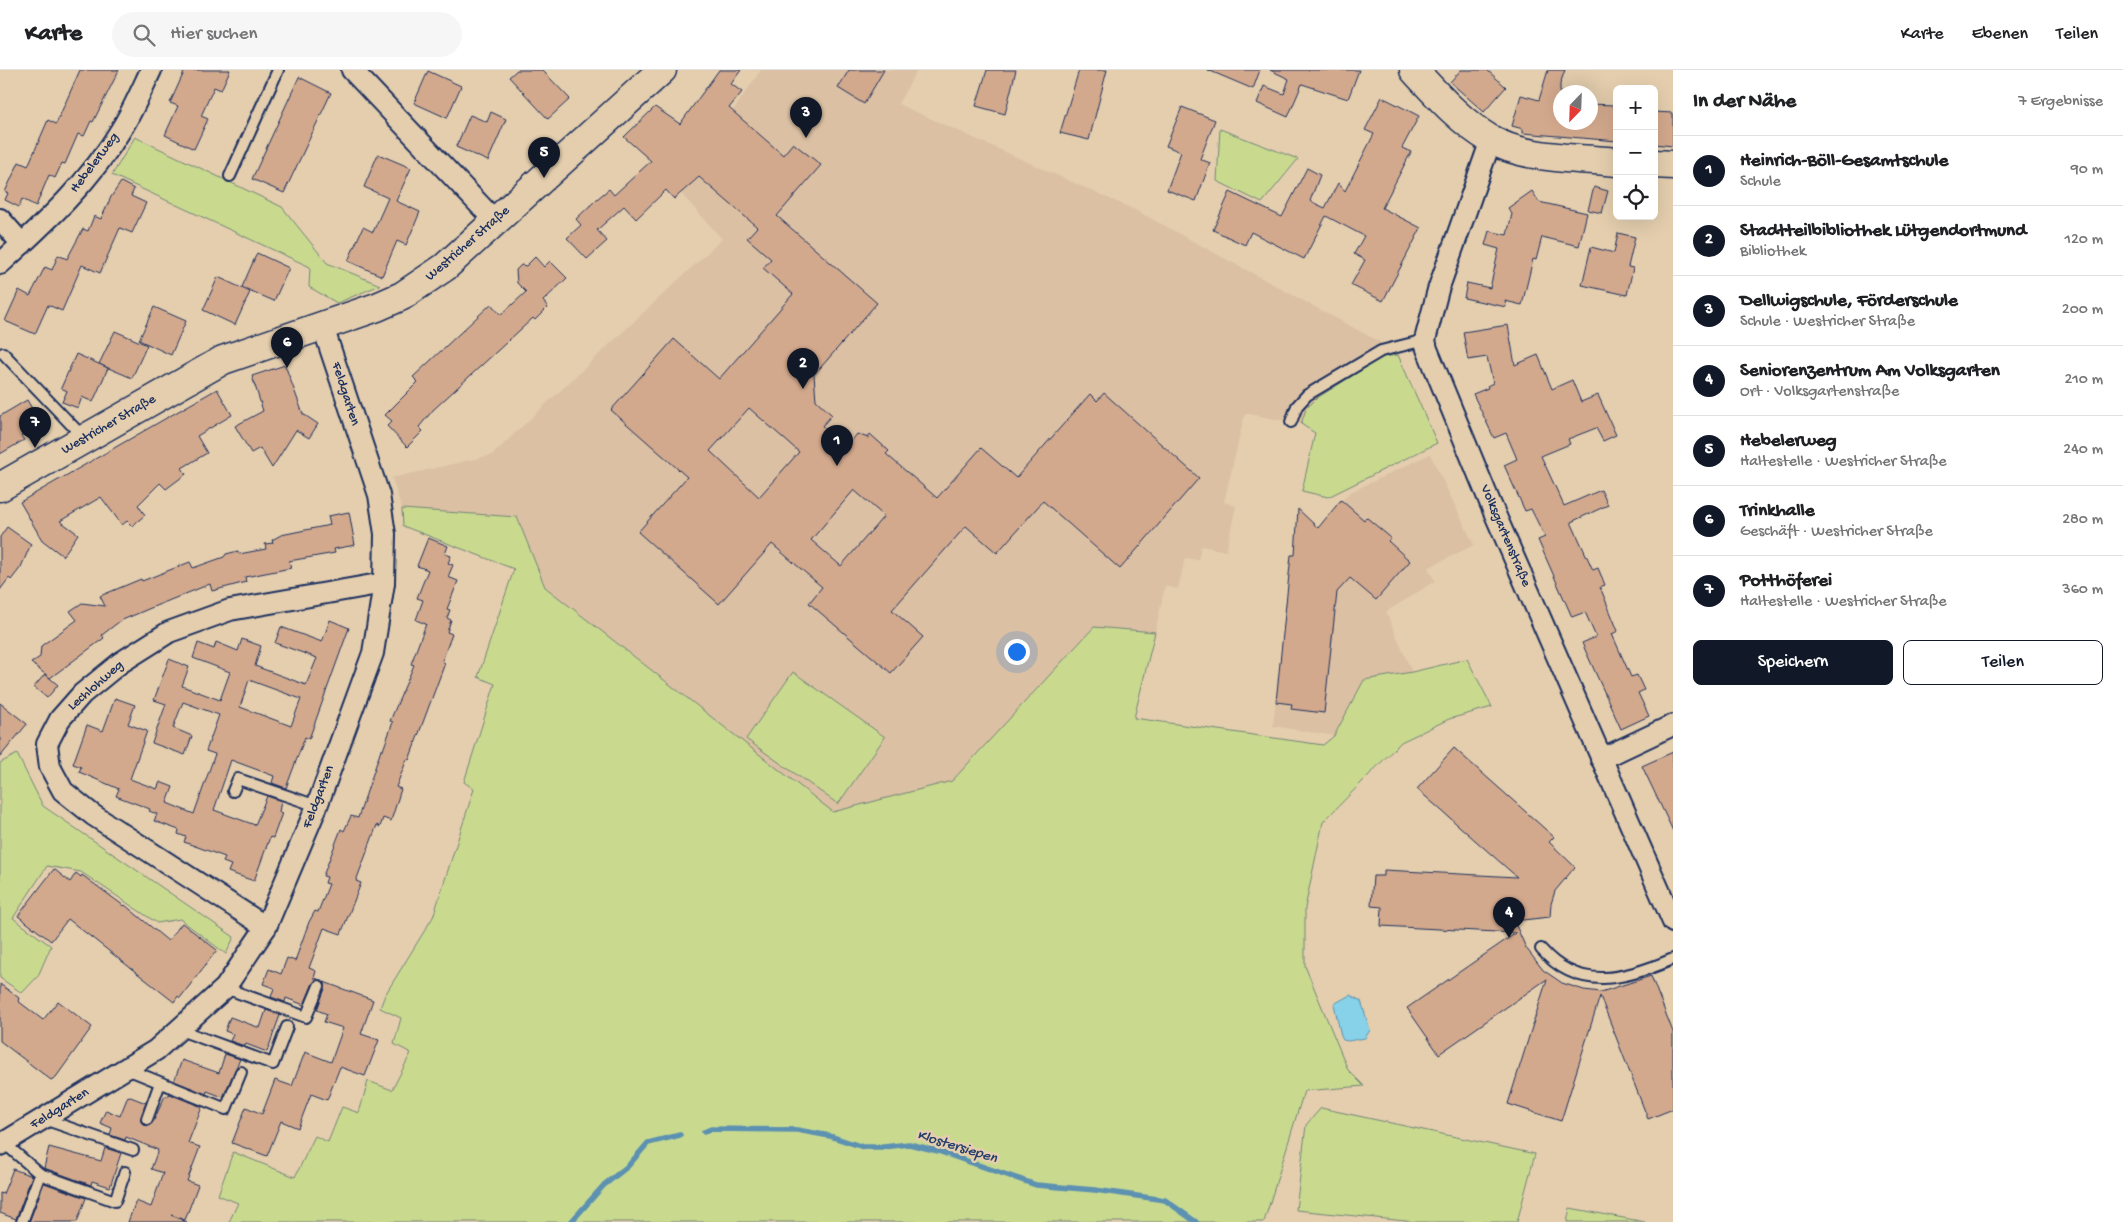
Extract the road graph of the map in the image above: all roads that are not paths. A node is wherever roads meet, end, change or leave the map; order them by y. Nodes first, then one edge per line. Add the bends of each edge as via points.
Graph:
1 (151, 70) edge
2 (278, 70) edge
3 (352, 70) edge
4 (662, 70) edge
5 (1414, 70) edge
6 (1491, 140) junction
7 (1613, 162) edge
8 (1658, 164) edge
9 (1673, 164) edge
10 (230, 176) dead end
11 (0, 219) edge
12 (495, 221) junction
13 (22, 244) junction
14 (0, 264) edge
15 (323, 328) junction
16 (1425, 340) junction
17 (3, 353) dead end
18 (1291, 422) dead end
19 (84, 439) junction
20 (0, 487) edge
21 (384, 583) junction
22 (1673, 725) edge
23 (1601, 759) junction
24 (233, 792) dead end
25 (317, 806) junction
26 (1673, 922) edge
27 (266, 927) junction
28 (1541, 949) dead end
29 (1673, 959) edge
30 (319, 986) dead end
31 (225, 988) junction
32 (287, 1027) dead end
33 (180, 1030) junction
34 (127, 1069) junction
35 (241, 1072) dead end
36 (160, 1083) junction
37 (43, 1118) junction
38 (147, 1119) dead end
39 (2, 1144) edge
40 (133, 1150) dead end
41 (125, 1172) dead end
42 (40, 1174) junction
43 (22, 1222) edge

1 - 13 street, Hebelerweg via 122,128 101,158 57,212
2 - 10 lane
3 - 12 street
4 - 12 street, Westricher Straße
5 - 6 street via 1466,123
6 - 7 street via 1540,154
6 - 16 street via 1438,290
8 - 9 street
11 - 13 street
12 - 15 street, Westricher Straße via 445,267 417,287
13 - 14 street, Hebelerweg
15 - 19 street, Westricher Straße via 222,360
15 - 21 street, Feldgarten via 380,495 385,534
16 - 18 lane via 1381,351 1307,395 1297,406
16 - 23 street, Volksgartenstraße via 1440,386
17 - 19 lane
19 - 20 street, Westricher Straße
21 - 25 street, Feldgarten via 373,653
21 - 27 street, Lechlohweg via 230,610 169,632 120,663 82,694 60,719 47,744 50,767 63,792 93,815
22 - 23 street
23 - 26 street, Volksgartenstraße
24 - 25 lane via 238,779
25 - 27 street, Feldgarten
27 - 31 street, Feldgarten
28 - 29 lane via 1553,963 1570,973 1589,978 1624,975
30 - 31 lane via 306,1017
31 - 33 street, Feldgarten
32 - 33 lane via 273,1064
33 - 34 street, Feldgarten
34 - 36 lane
34 - 37 street, Feldgarten
35 - 36 lane via 226,1109
36 - 38 lane
37 - 39 street, Feldgarten
37 - 40 lane
39 - 42 lane
41 - 42 lane via 115,1201
42 - 43 lane

